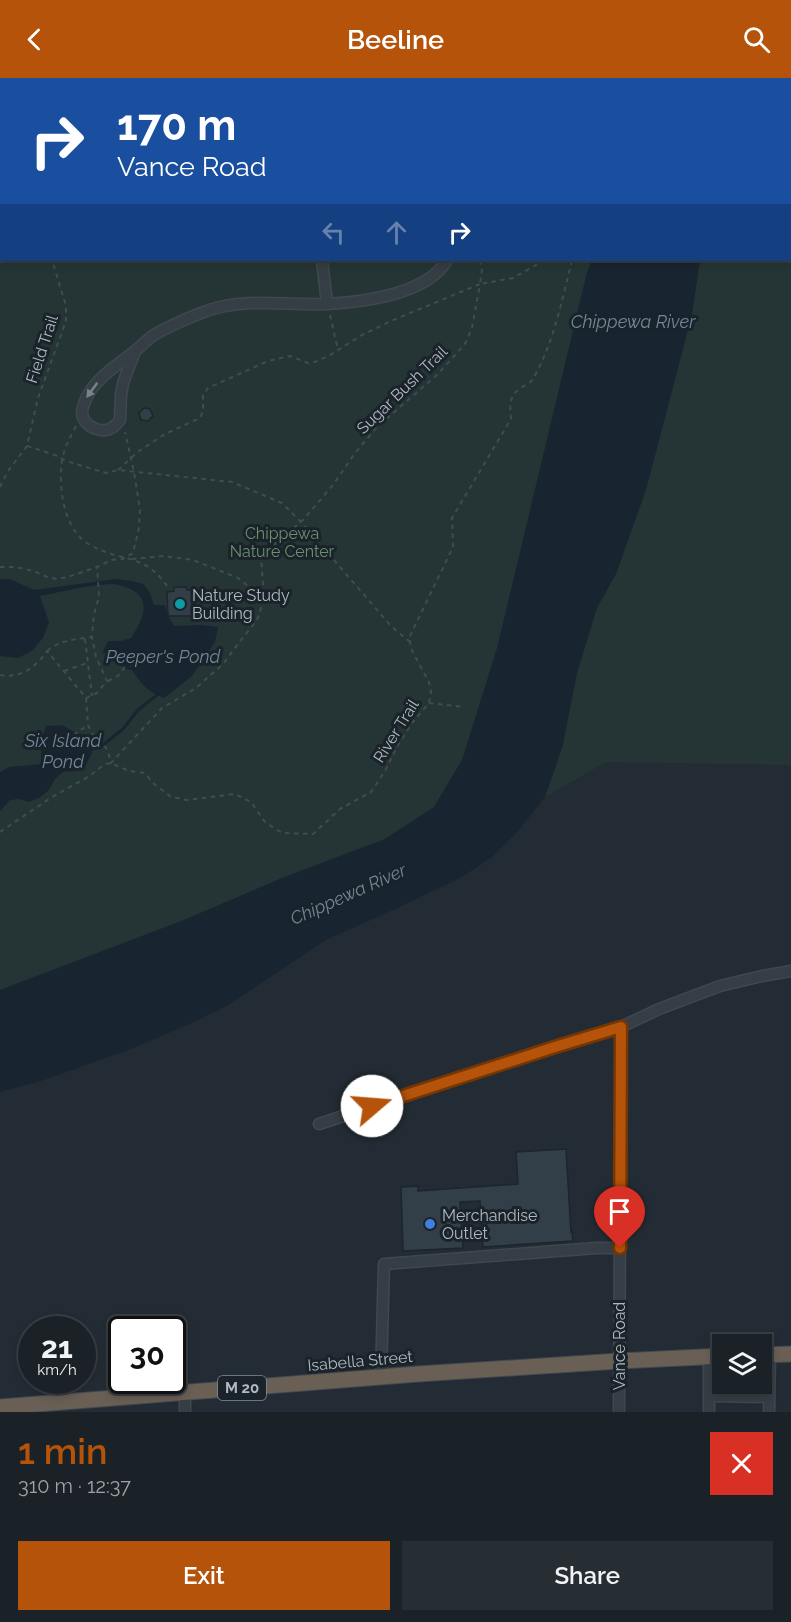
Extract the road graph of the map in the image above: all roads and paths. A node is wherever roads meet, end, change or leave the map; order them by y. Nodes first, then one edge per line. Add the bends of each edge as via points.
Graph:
1 (52, 261) edge
2 (322, 261) edge
3 (446, 261) edge
4 (480, 261) edge
5 (543, 261) edge
6 (572, 261) edge
7 (480, 284) junction
8 (327, 304) junction
9 (338, 350) junction
10 (135, 351) junction
11 (84, 419) junction
12 (120, 420) junction
13 (27, 446) junction
14 (130, 458) junction
15 (62, 459) junction
16 (118, 470) junction
17 (134, 472) junction
18 (0, 487) edge
19 (301, 522) junction
20 (125, 558) junction
21 (131, 559) junction
22 (0, 567) edge
23 (97, 567) junction
24 (169, 589) dead end
25 (264, 599) junction
26 (92, 637) junction
27 (85, 638) junction
28 (410, 642) junction
29 (47, 651) junction
30 (124, 660) dead end
31 (87, 663) junction
32 (128, 663) junction
33 (132, 666) dead end
34 (64, 671) junction
35 (0, 675) edge
36 (107, 681) junction
37 (92, 696) junction
38 (86, 698) junction
39 (429, 703) junction
40 (464, 707) dead end
41 (88, 725) junction
42 (66, 740) dead end
43 (69, 743) junction
44 (73, 746) dead end
45 (111, 763) junction
46 (0, 832) edge
47 (791, 971) edge
48 (621, 1027) junction
49 (319, 1124) dead end
50 (620, 1248) junction
51 (791, 1354) edge
52 (772, 1355) edge
53 (712, 1356) edge
54 (619, 1360) junction
55 (381, 1376) junction
56 (712, 1379) edge
57 (186, 1393) edge
58 (175, 1394) edge
59 (185, 1394) edge
60 (769, 1394) edge
61 (709, 1396) junction
62 (769, 1397) junction
63 (0, 1407) edge
64 (36, 1408) edge
65 (186, 1412) edge
66 (619, 1412) edge
67 (709, 1412) edge
68 (769, 1412) edge

1 - 13 path, Field Trail via 66,306 66,321 38,398
2 - 8 street
3 - 8 street via 434,277 404,291
4 - 7 path, Sugar Bush Trail
5 - 7 path via 513,278
6 - 28 path via 548,345 531,382 517,390 510,400 511,419 452,518 453,547
7 - 9 path via 391,321
7 - 19 path, Sugar Bush Trail via 465,344 438,374 377,428
8 - 9 path
8 - 10 street via 262,302 204,311 151,338
9 - 14 path via 315,362 290,356 268,361 208,388 203,395 200,418 165,434
10 -> 11 street via 104,374 91,390 84,401
10 - 12 street via 120,395
11 - 12 street via 99,430 112,428
11 - 15 path via 77,424
12 - 14 path
13 - 15 path
13 - 18 path, Field Trail
14 - 16 path
14 - 17 path
15 - 16 path via 106,473
15 - 20 path via 62,491 73,530 88,545
16 - 17 path
17 - 19 path via 232,482 282,503
17 - 20 path via 139,528 133,553
19 - 25 path, Sugar Bush Trail via 261,556
19 - 28 path via 391,627
20 - 21 path
20 - 23 path
21 - 24 path via 151,568
21 - 25 path via 164,556 193,560 238,578
22 - 23 path via 34,571 57,579
23 - 26 path via 99,597
25 - 45 path, Sugar Bush Trail via 257,620 224,664 196,688 162,708
26 - 27 path
26 - 36 path
27 - 29 path via 62,642
27 - 31 path
28 - 39 path, River Trail via 429,682
29 - 34 path
29 - 35 path via 30,669 16,675
30 - 32 path
31 - 34 path
31 - 37 path
32 - 33 path
32 - 36 path via 118,676
34 - 38 path
36 - 37 path
37 - 38 path
38 - 41 path
39 - 40 path
39 - 45 path, River Trail via 412,723 371,792 340,809 313,834 282,833 265,822 251,802 235,794 187,800 171,796 146,774
41 - 43 path
41 - 45 path via 108,751
42 - 43 path
43 - 44 path
45 - 46 path
47 - 48 street via 720,986
48 - 49 street
48 - 50 street, Vance Road
50 - 54 street, Vance Road
50 - 55 street via 384,1264
51 - 52 highway
53 - 54 highway, Isabella Street / M 20
54 - 55 highway, Isabella Street / M 20
54 - 66 street, Vance Road
55 - 57 highway, Isabella Street / M 20
56 - 61 street
58 - 64 highway, Isabella Street / M 20
59 - 65 street
60 - 62 street
61 - 62 street
61 - 67 street
62 - 68 street
63 - 64 highway, Isabella Street / M 20

